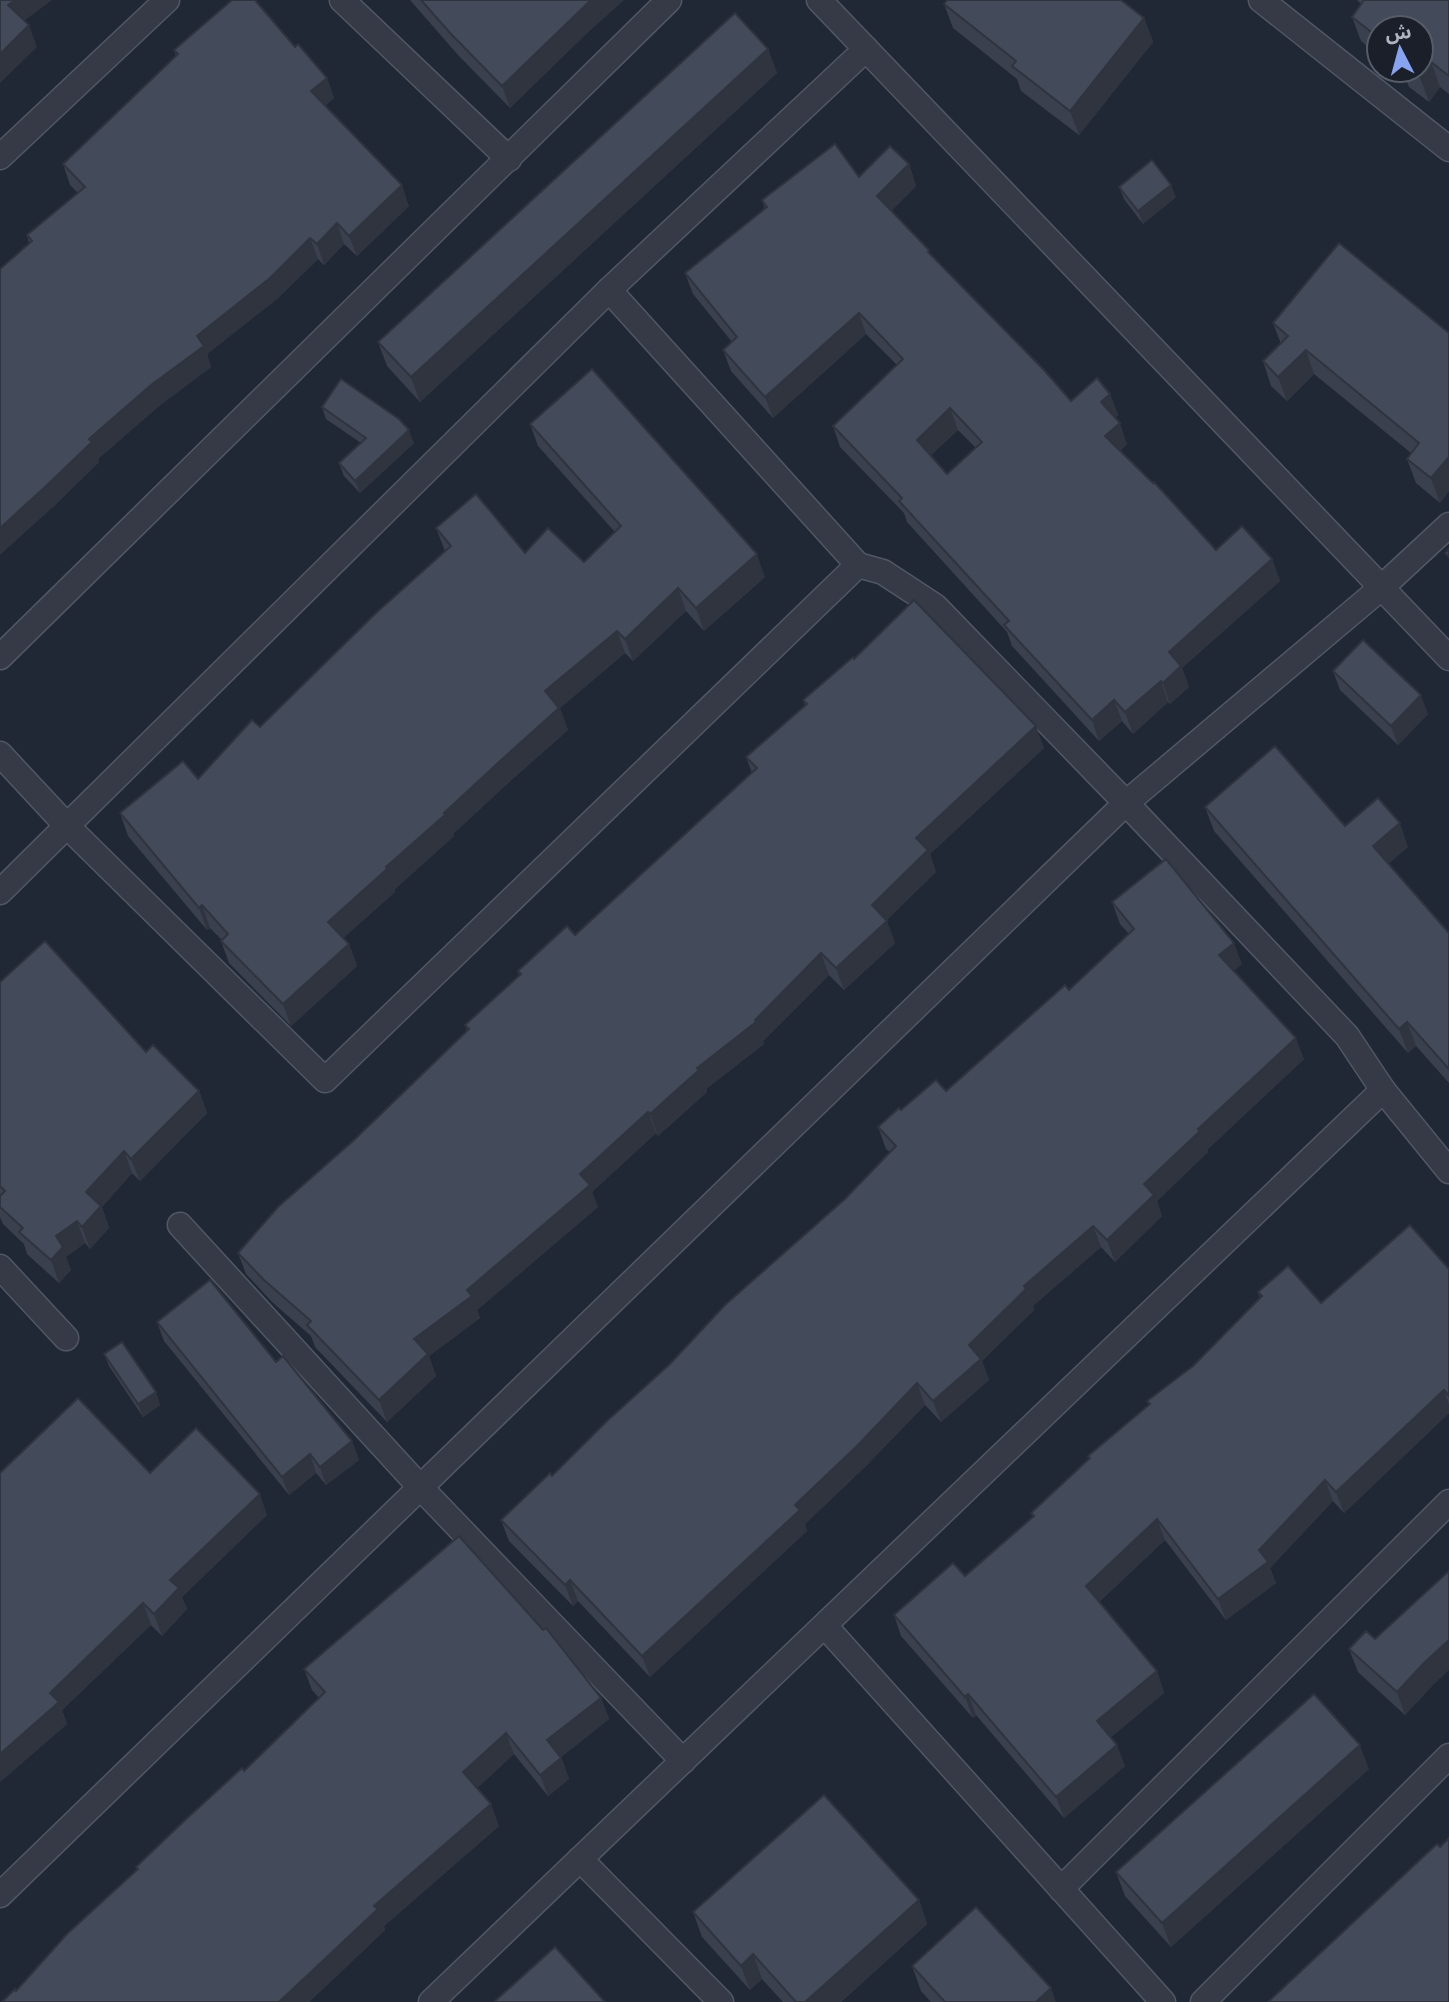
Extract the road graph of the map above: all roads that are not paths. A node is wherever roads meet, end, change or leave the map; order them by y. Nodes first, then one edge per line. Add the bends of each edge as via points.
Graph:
1 (167, 0) edge
2 (342, 0) edge
3 (669, 0) edge
4 (819, 0) edge
5 (1261, 0) edge
6 (866, 49) junction
7 (1449, 149) edge
8 (0, 157) edge
9 (509, 159) junction
10 (609, 290) junction
11 (1449, 525) edge
12 (858, 565) junction
13 (1381, 588) junction
14 (0, 657) edge
15 (1449, 658) edge
16 (0, 754) edge
17 (1126, 803) junction
18 (68, 827) junction
19 (0, 892) edge
20 (1383, 1090) junction
21 (1449, 1171) edge
22 (180, 1224) dead end
23 (0, 1267) edge
24 (66, 1338) dead end
25 (421, 1489) junction
26 (1449, 1502) edge
27 (825, 1626) junction
28 (1449, 1756) edge
29 (683, 1761) junction
30 (580, 1859) junction
31 (1061, 1889) junction
32 (0, 1895) edge
33 (431, 2002) edge
34 (720, 2002) edge
35 (1163, 2002) edge
36 (1203, 2002) edge

1 - 8 street
2 - 9 street
3 - 9 street
4 - 6 street
5 - 7 street
6 - 10 street
6 - 13 street
9 - 14 street
10 - 12 street
10 - 18 street
11 - 13 street
12 - 17 street via 883,572 935,607
12 - 18 street via 325,1080
13 - 15 street
13 - 17 street
16 - 18 street
17 - 20 street via 1347,1036
17 - 25 street
18 - 19 street
20 - 21 street
20 - 27 street
22 - 25 street
23 - 24 street
25 - 29 street
25 - 32 street
26 - 31 street
27 - 29 street
27 - 31 street
28 - 36 street
29 - 30 street
30 - 33 street
30 - 34 street
31 - 35 street

